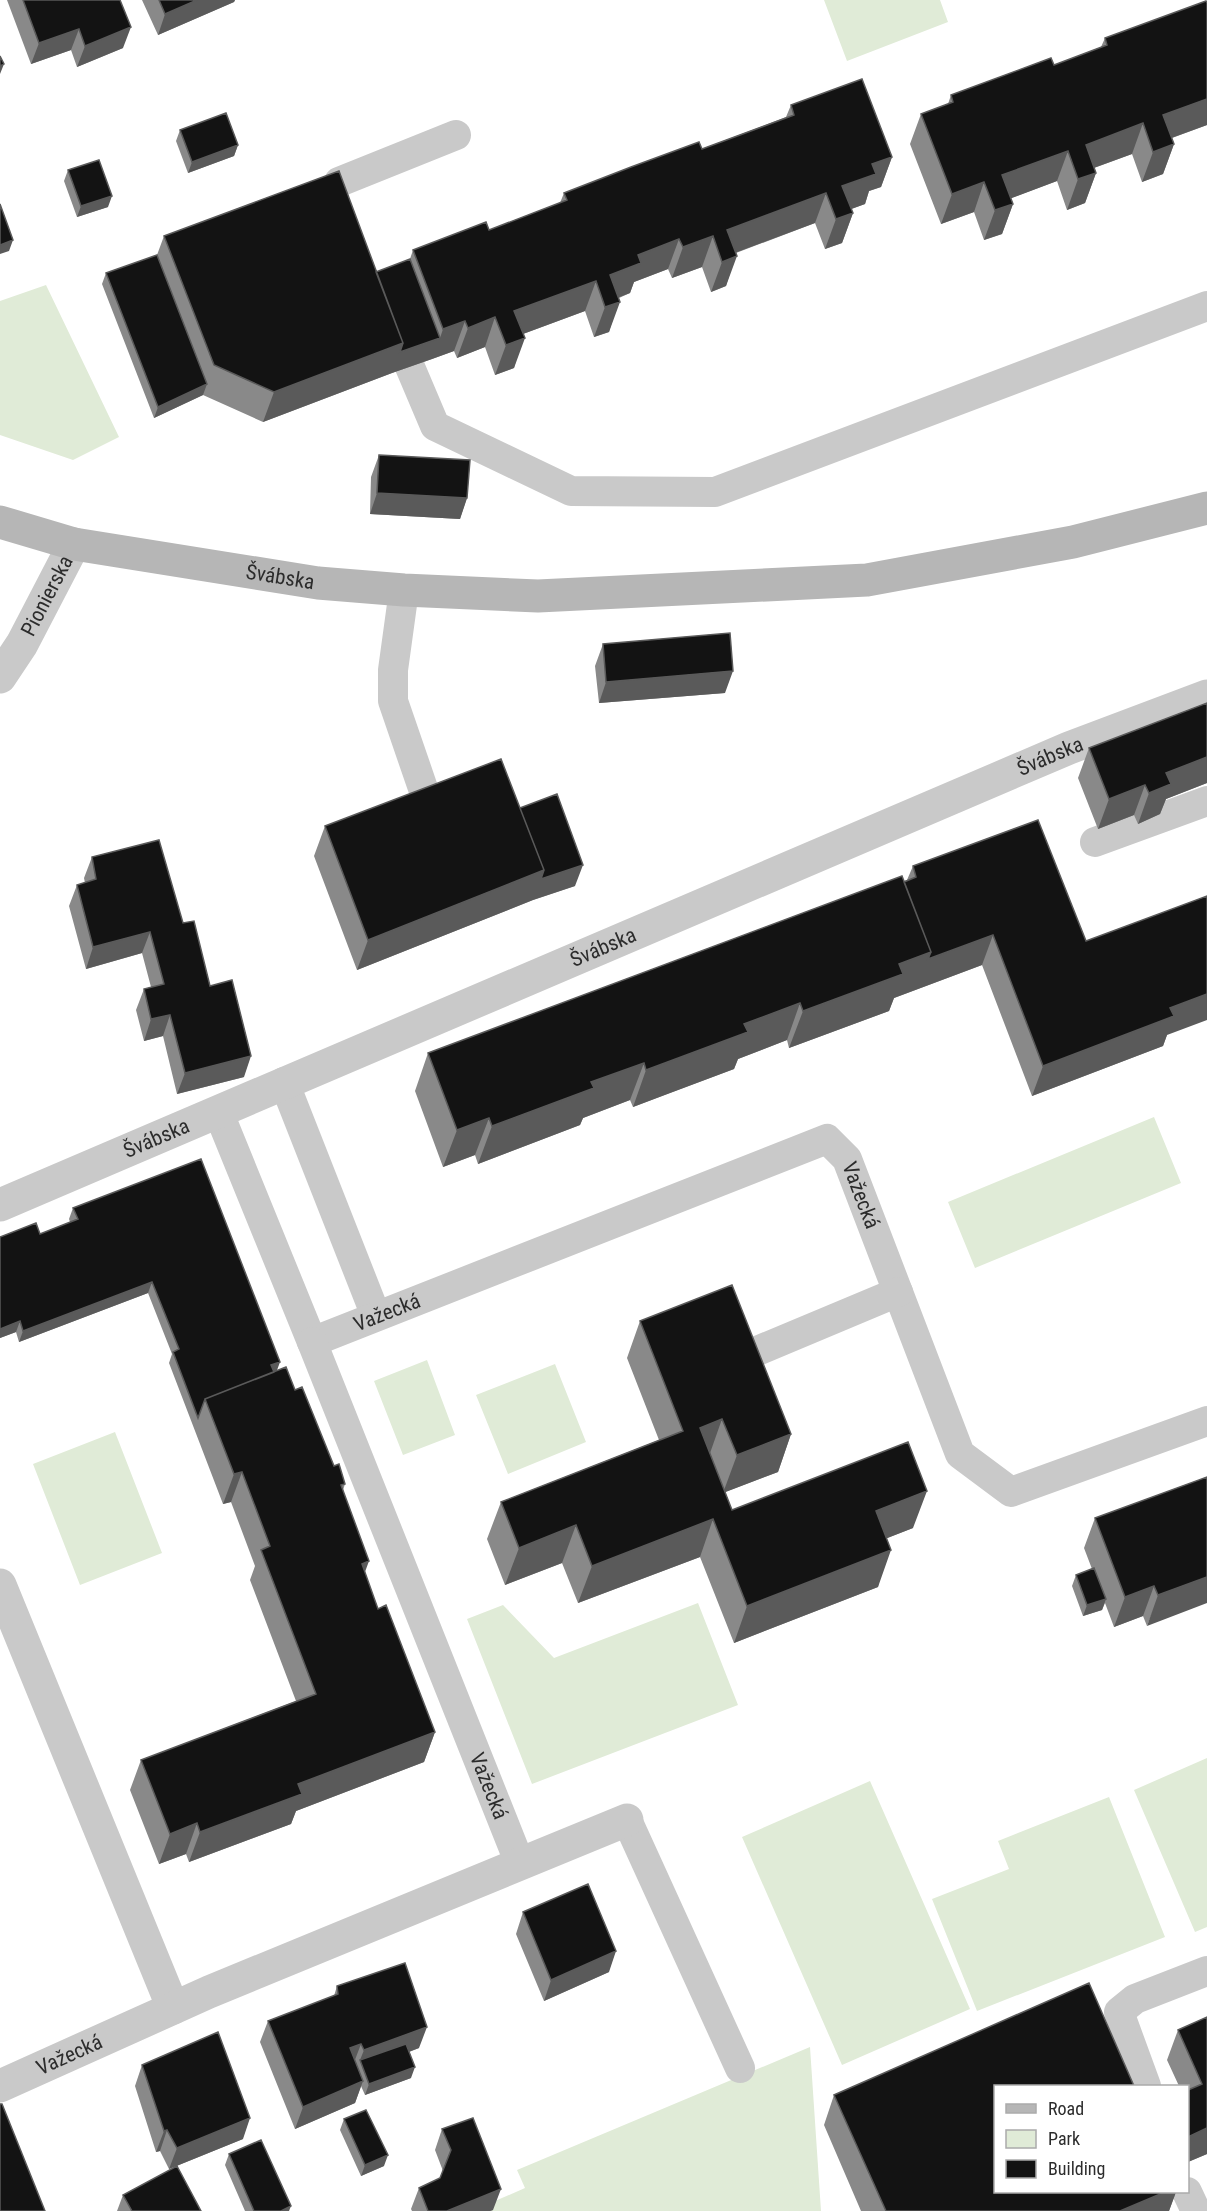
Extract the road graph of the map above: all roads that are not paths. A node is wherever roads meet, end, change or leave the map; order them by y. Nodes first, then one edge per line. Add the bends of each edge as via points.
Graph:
1 (456, 135) dead end
2 (309, 193) edge
3 (1207, 306) edge
4 (410, 367) edge
5 (1207, 508) edge
6 (0, 522) edge
7 (74, 544) junction
8 (404, 590) junction
9 (0, 677) edge
10 (1207, 696) edge
11 (428, 800) edge
12 (1207, 801) edge
13 (1095, 842) dead end
14 (285, 1082) junction
15 (218, 1111) junction
16 (0, 1205) edge
17 (898, 1292) junction
18 (376, 1316) junction
19 (312, 1342) junction
20 (745, 1356) edge
21 (1207, 1421) edge
22 (0, 1585) edge
23 (627, 1820) joint
24 (520, 1864) junction
25 (1207, 1971) edge
26 (173, 2008) junction
27 (740, 2068) dead end
28 (1146, 2085) edge
29 (0, 2086) edge
30 (1187, 2193) edge
31 (1196, 2211) edge

1 - 2 lane via 343,192
3 - 4 lane via 715,492 571,491 435,426
5 - 8 street, Švábska via 1073,542 867,580 538,596
6 - 7 street, Švábska
7 - 8 street, Švábska via 318,583
7 - 9 street, Pionierska via 22,644
8 - 11 lane via 393,670 393,701
10 - 14 street, Švábska via 1059,752
12 - 13 lane
14 - 15 street, Švábska
14 - 18 lane
15 - 16 street, Švábska
15 - 19 lane, Važecká
17 - 18 lane, Važecká via 847,1159 827,1139
17 - 20 lane
17 - 21 lane, Važecká via 960,1454 1011,1492
18 - 19 lane, Važecká
19 - 24 lane, Važecká
22 - 26 street
23 - 24 street, Važecká
23 - 27 lane
24 - 26 street, Važecká
25 - 28 lane via 1135,1999 1119,2012
26 - 29 street, Važecká
30 - 31 lane

